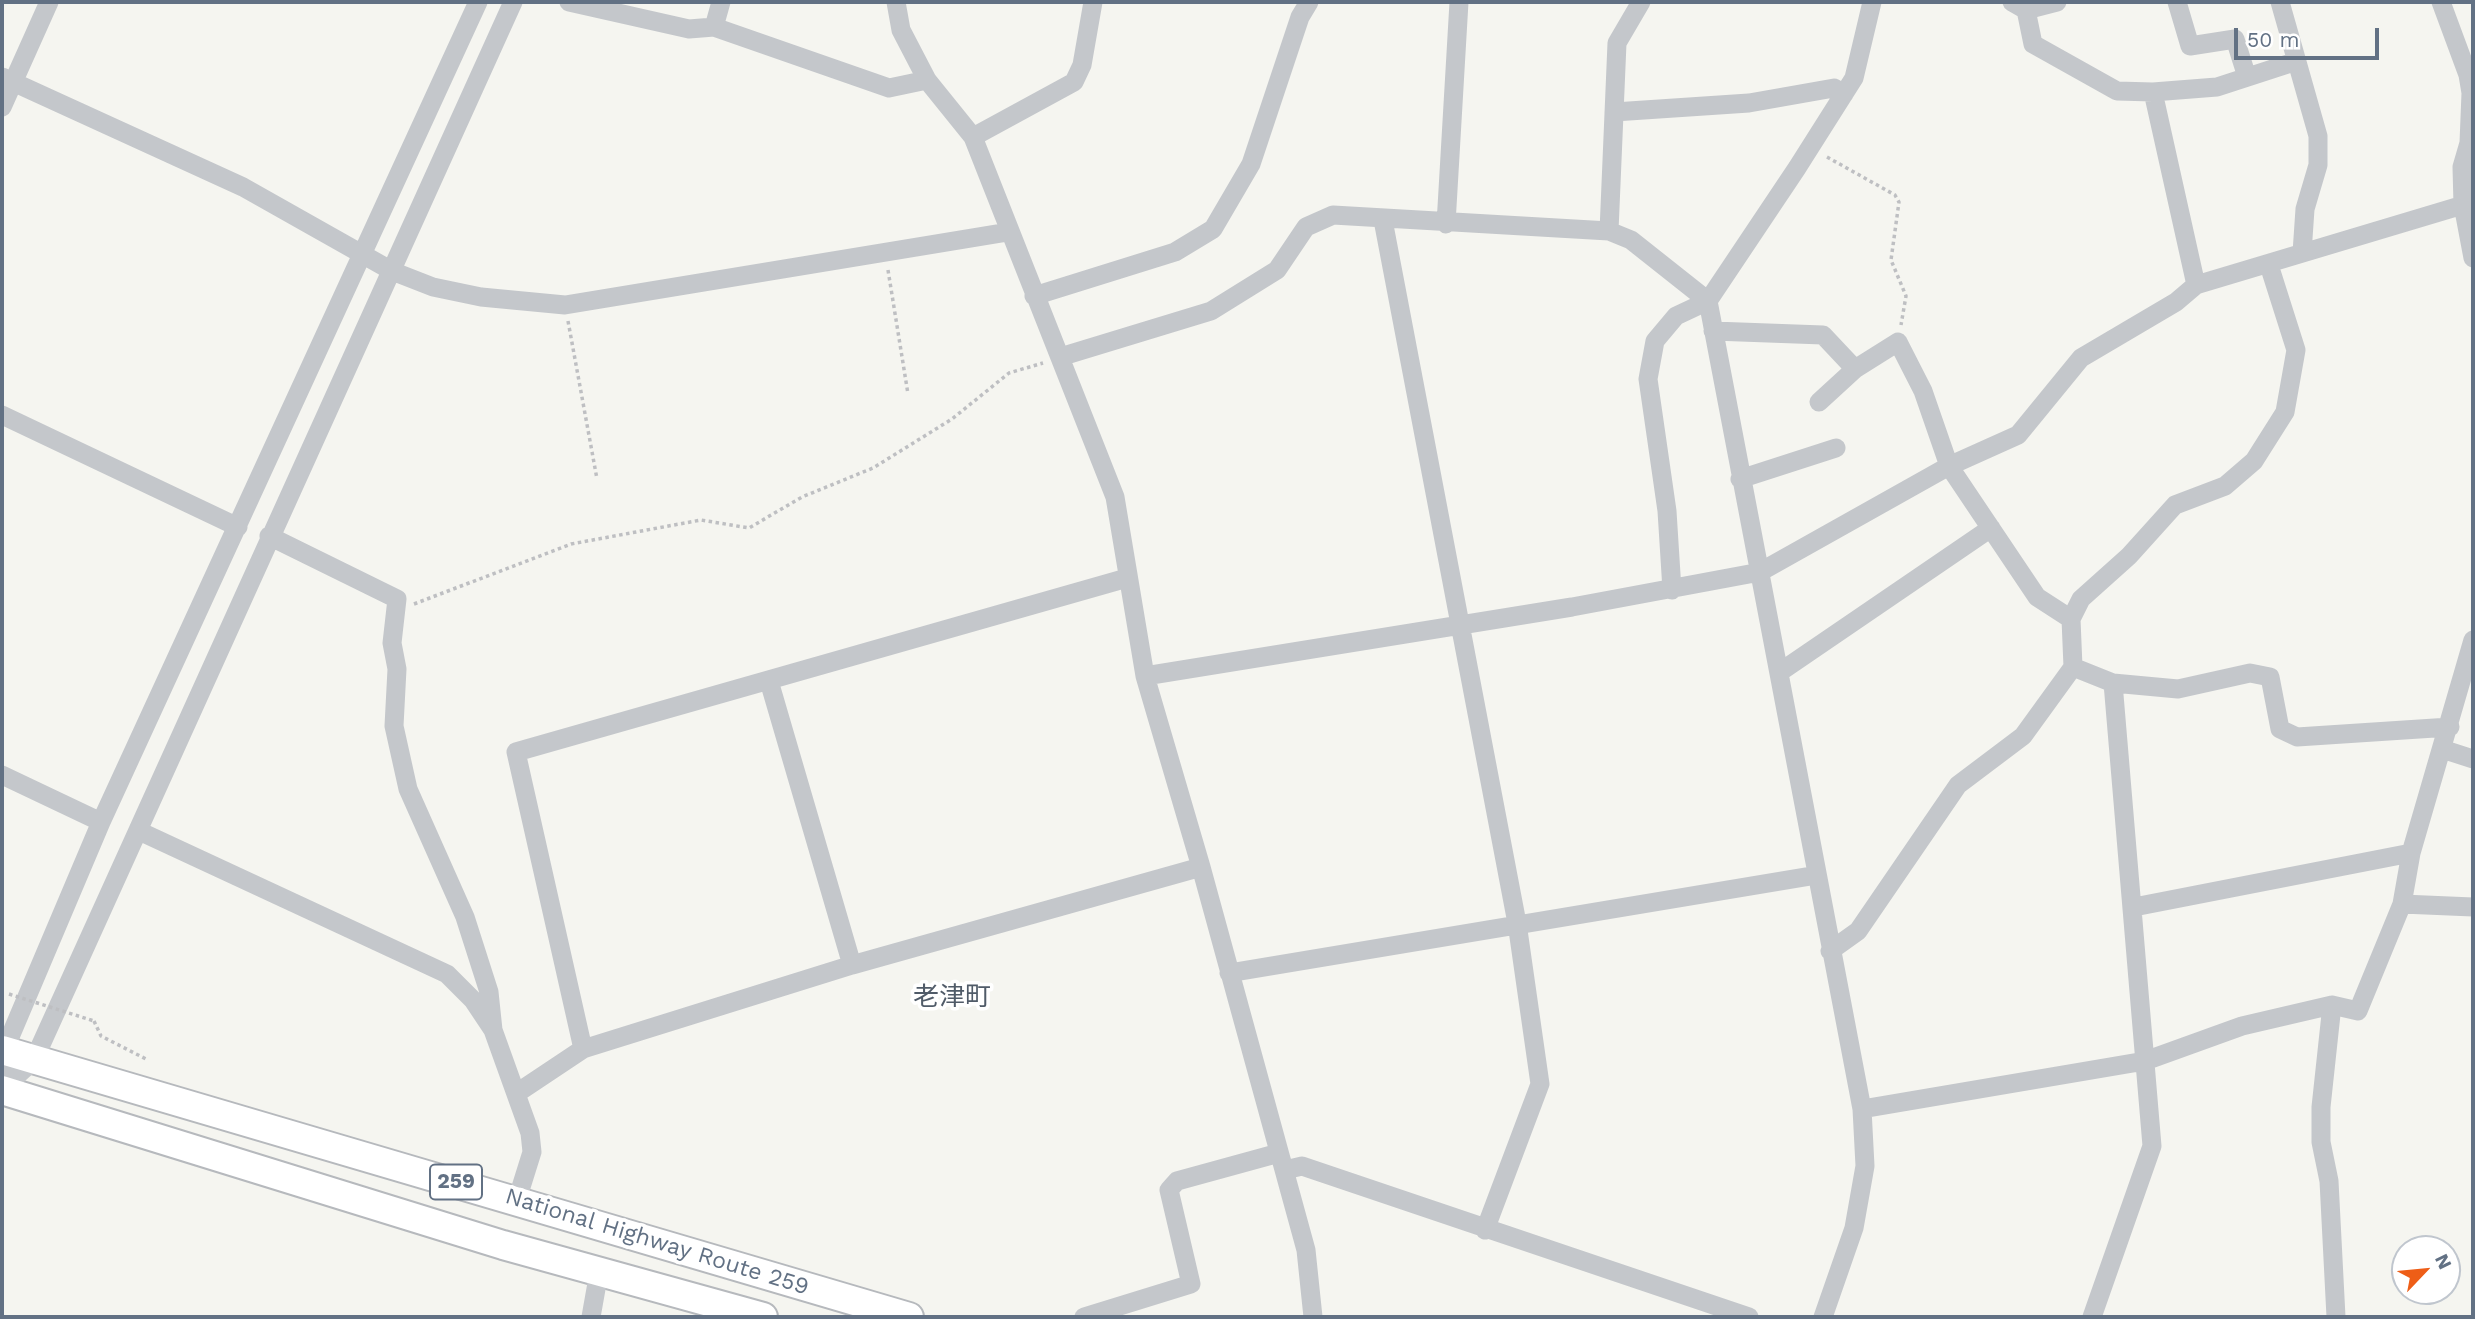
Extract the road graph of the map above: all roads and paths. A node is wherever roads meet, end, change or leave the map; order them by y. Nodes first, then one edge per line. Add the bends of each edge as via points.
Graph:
1 (49, 2) edge
2 (478, 2) edge
3 (513, 2) edge
4 (569, 2) edge
5 (721, 2) edge
6 (896, 2) edge
7 (1093, 2) edge
8 (1309, 2) edge
9 (1459, 2) edge
10 (1641, 2) edge
11 (1872, 2) edge
12 (2057, 2) edge
13 (2177, 2) edge
14 (2280, 2) edge
15 (2441, 2) edge
16 (2019, 6) edge
17 (713, 27) junction
18 (2297, 61) junction
19 (2247, 77) junction
20 (8, 80) edge
21 (926, 80) junction
22 (2153, 92) junction
23 (1844, 94) junction
24 (2, 107) edge
25 (1614, 112) junction
26 (973, 137) junction
27 (2471, 143) edge
28 (1810, 147) junction
29 (2463, 205) junction
30 (1383, 220) junction
31 (1446, 224) junction
32 (1609, 231) junction
33 (1009, 232) junction
34 (2302, 253) junction
35 (886, 254) junction
36 (361, 255) junction
37 (2473, 258) edge
38 (2269, 265) junction
39 (392, 271) junction
40 (2196, 285) junction
41 (1034, 296) junction
42 (1708, 301) junction
43 (565, 305) junction
44 (1713, 331) junction
45 (1898, 342) junction
46 (1060, 357) junction
47 (1855, 369) junction
48 (908, 394) dead end
49 (1819, 402) dead end
50 (2, 415) edge
51 (1836, 448) dead end
52 (1949, 466) junction
53 (597, 479) dead end
54 (1740, 479) junction
55 (237, 527) junction
56 (1992, 528) junction
57 (269, 536) junction
58 (1760, 572) junction
59 (1127, 578) junction
60 (1672, 590) junction
61 (396, 611) junction
62 (2071, 619) junction
63 (1459, 625) junction
64 (2473, 640) edge
65 (2073, 667) junction
66 (1780, 671) junction
67 (1145, 676) junction
68 (769, 681) junction
69 (2113, 683) junction
70 (2450, 727) junction
71 (2442, 749) junction
72 (2473, 759) edge
73 (2, 775) edge
74 (101, 822) junction
75 (139, 831) junction
76 (2411, 853) junction
77 (1202, 867) junction
78 (1817, 875) junction
79 (2402, 904) junction
80 (2133, 907) junction
81 (2473, 907) edge
82 (1517, 923) junction
83 (1830, 951) junction
84 (852, 965) junction
85 (1229, 973) junction
86 (9, 995) dead end
87 (2332, 1005) junction
88 (492, 1030) junction
89 (583, 1049) junction
90 (3, 1051) edge
91 (146, 1059) dead end
92 (34, 1060) junction
93 (2145, 1061) junction
94 (2, 1082) edge
95 (2, 1090) edge
96 (517, 1093) junction
97 (1862, 1110) junction
98 (1282, 1161) junction
99 (517, 1200) junction
100 (1485, 1230) junction
101 (599, 1272) junction
102 (590, 1317) edge
103 (763, 1317) edge
104 (909, 1317) edge
105 (1084, 1317) edge
106 (1313, 1317) edge
107 (1749, 1317) edge
108 (1823, 1317) edge
109 (2092, 1317) edge
110 (2336, 1317) edge

1 - 20 street
2 - 36 street
3 - 39 street
4 - 17 street via 689,29
5 - 17 street
6 - 21 street via 901,30
7 - 26 street via 1082,65 1074,82
8 - 41 street via 1251,164 1213,229 1175,252
9 - 31 street
10 - 25 street via 1617,43
11 - 23 street via 1854,78
12 - 16 street
13 - 19 street via 2190,46 2235,39
14 - 18 street
15 - 27 street via 2468,75
16 - 22 street via 2033,44 2117,90
17 - 21 street via 890,88
18 - 19 street
18 - 34 street via 2318,136 2318,165 2305,209
19 - 22 street via 2217,87
20 - 24 street
20 - 36 street via 243,187
21 - 26 street
22 - 40 street
23 - 25 street via 1834,88 1749,103
23 - 28 street
25 - 32 street
26 - 33 street
27 - 29 street via 2462,167
28 - 42 street
28 - 45 path via 1895,195 1899,202 1891,260 1906,296
29 - 34 street
29 - 37 street
30 - 31 street
30 - 46 street via 1333,215 1306,227 1277,270 1211,311
30 - 63 street
31 - 32 street
32 - 42 street via 1631,240
33 - 35 street
33 - 41 street
34 - 38 street
35 - 43 street
35 - 48 path
36 - 39 street
36 - 55 street
38 - 40 street
38 - 62 street via 2296,350 2285,412 2254,461 2225,486 2175,505 2129,556 2081,599
39 - 43 street via 481,298
39 - 57 street
40 - 52 street via 2176,302 2081,358 2018,435
41 - 46 street
42 - 44 street
42 - 60 street via 1676,316 1655,341 1648,379 1667,511
43 - 53 path
44 - 47 street via 1823,335
44 - 54 street
45 - 47 street
45 - 52 street via 1923,391
46 - 59 street via 1115,497
46 - 61 path via 1009,373 952,419 873,468 802,497 749,528 701,520 571,544
47 - 49 street
50 - 55 street
51 - 54 street
52 - 56 street
52 - 58 street
54 - 58 street
55 - 74 street
56 - 62 street via 2037,597
56 - 66 street
57 - 61 street via 397,599
57 - 75 street
58 - 60 street
58 - 66 street
59 - 67 street
59 - 68 street
60 - 63 street
61 - 88 street via 394,726 408,789 465,917 489,992
62 - 65 street
63 - 67 street
63 - 82 street
64 - 70 street
65 - 69 street
65 - 83 street via 2023,736 1958,785 1858,931
66 - 78 street
67 - 77 street
68 - 84 street
68 - 89 street via 516,752
69 - 70 street via 2178,689 2250,673 2270,677 2280,729 2297,737
69 - 80 street
70 - 71 street
71 - 72 street
71 - 76 street
73 - 74 street
74 - 90 street
75 - 88 street via 447,974 473,1000
75 - 92 street
76 - 79 street
76 - 80 street
77 - 84 street
77 - 85 street
78 - 82 street
78 - 83 street
79 - 81 street
79 - 87 street via 2358,1011
80 - 93 street
82 - 85 street
82 - 100 street via 1540,1084
83 - 97 street
84 - 89 street
85 - 98 street
86 - 91 path, bridge via 94,1021 101,1036
87 - 93 street via 2242,1027
87 - 110 street via 2321,1142 2329,1181
88 - 96 street
89 - 96 street
90 - 92 highway, National Highway Route 259 / 259
90 - 94 street
92 - 95 street
92 - 99 highway, National Highway Route 259 / 259
93 - 97 street
93 - 109 street via 2152,1146
95 - 101 highway, National Highway Route 259 / 259
96 - 99 street via 531,1152
97 - 108 street via 1864,1166 1854,1228
98 - 100 street
98 - 105 street via 1177,1181 1169,1190 1191,1284
98 - 106 street via 1306,1250
99 - 104 highway, National Highway Route 259 / 259
100 - 107 street
101 - 102 street
101 - 103 highway, National Highway Route 259 / 259

